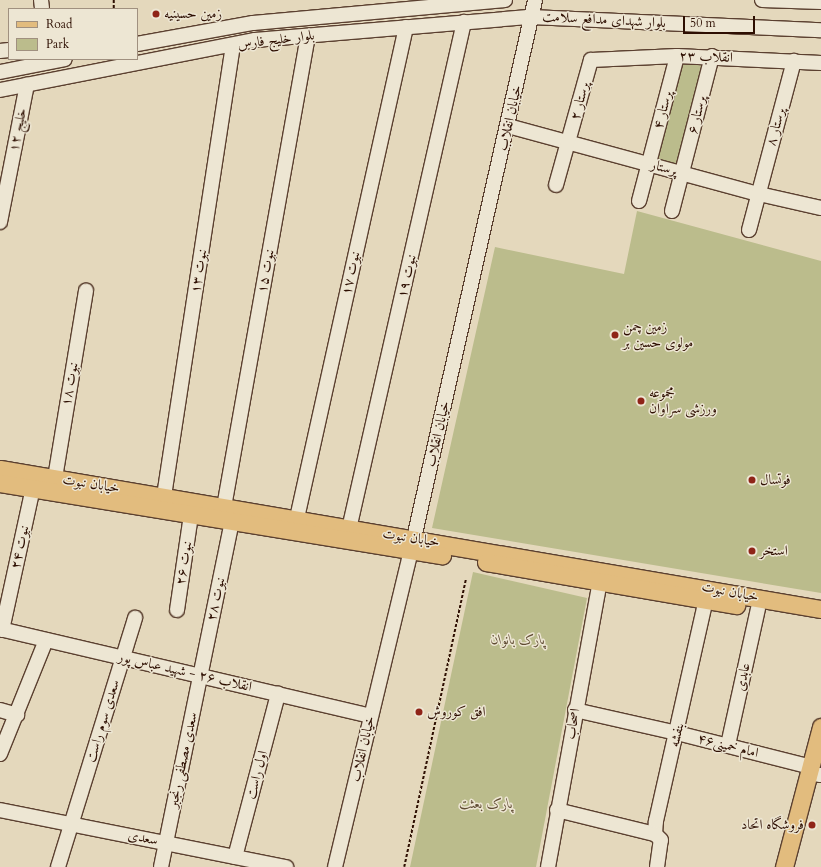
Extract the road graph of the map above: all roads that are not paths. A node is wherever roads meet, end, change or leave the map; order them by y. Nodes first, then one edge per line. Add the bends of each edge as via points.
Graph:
1 (505, 0) edge
2 (535, 0) edge
3 (762, 0) edge
4 (821, 2) edge
5 (531, 17) junction
6 (464, 22) junction
7 (406, 27) junction
8 (821, 30) edge
9 (308, 36) junction
10 (138, 44) edge
11 (233, 46) junction
12 (677, 56) junction
13 (712, 56) junction
14 (60, 60) edge
15 (591, 60) joint
16 (794, 61) junction
17 (821, 63) edge
18 (0, 72) edge
19 (27, 85) junction
20 (0, 90) edge
21 (508, 126) junction
22 (569, 142) junction
23 (648, 164) junction
24 (682, 173) junction
25 (556, 185) dead end
26 (759, 194) junction
27 (639, 202) dead end
28 (821, 208) edge
29 (672, 211) dead end
30 (0, 222) edge
31 (749, 230) dead end
32 (86, 291) dead end
33 (0, 469) edge
34 (0, 483) edge
35 (54, 485) junction
36 (33, 488) junction
37 (164, 496) junction
38 (191, 515) junction
39 (228, 515) junction
40 (297, 518) junction
41 (349, 529) junction
42 (412, 544) junction
43 (601, 576) junction
44 (706, 600) junction
45 (758, 608) junction
46 (821, 609) edge
47 (177, 610) dead end
48 (135, 618) dead end
49 (821, 620) edge
50 (1, 630) edge
51 (46, 640) junction
52 (122, 658) junction
53 (201, 676) junction
54 (278, 694) junction
55 (0, 710) edge
56 (575, 710) junction
57 (17, 715) junction
58 (370, 716) junction
59 (821, 727) edge
60 (678, 732) junction
61 (728, 745) junction
62 (0, 754) edge
63 (818, 771) edge
64 (0, 810) edge
65 (557, 810) junction
66 (71, 824) junction
67 (654, 834) junction
68 (166, 843) junction
69 (237, 860) edge
70 (58, 867) edge
71 (161, 867) edge
72 (286, 867) edge
73 (335, 867) edge
74 (548, 867) edge
75 (656, 867) edge
76 (784, 867) edge
77 (795, 867) edge

1 - 10 street, بلوار خلیج فارس via 253,23
2 - 5 street, خیابان انقلاب
3 - 4 street
5 - 6 street, بلوار خلیج فارس
5 - 8 street, بلوار شهدای مدافع سلامت
5 - 21 street, خیابان انقلاب
6 - 7 street, بلوار خلیج فارس
6 - 41 street, نبوت ۱۹
7 - 9 street, بلوار خلیج فارس
7 - 40 street, نبوت ۱۷
9 - 11 street, بلوار خلیج فارس via 255,40
9 - 39 street, نبوت ۱۵
11 - 19 street, بلوار خلیج فارس
11 - 37 street, نبوت ۱۳
12 - 13 street, انقلاب ۲۳
12 - 15 street, انقلاب ۲۳
12 - 23 street, پرستار ۴
13 - 16 street, انقلاب ۲۳
13 - 24 street, پرستار ۶
14 - 18 street
15 - 22 street, پرستار ۲
16 - 17 street, انقلاب ۲۳
16 - 26 street, پرستار ۸
19 - 20 street, بلوار خلیج فارس
19 - 30 street, خلیج ۱۲
21 - 22 street, پرستار
21 - 42 street, خیابان انقلاب
22 - 23 street, پرستار
22 - 25 street, پرستار ۲
23 - 24 street, پرستار
23 - 27 street, پرستار ۴
24 - 26 street, پرستار
24 - 29 street, پرستار ۶
26 - 28 street, پرستار
26 - 31 street, پرستار ۸
32 - 35 street, نبوت ۱۸
33 - 35 main road, خیابان نبوت
34 - 36 main road, خیابان نبوت
35 - 36 main road, خیابان نبوت
35 - 37 main road, خیابان نبوت
35 - 38 main road, خیابان نبوت
36 - 50 street, نبوت ۲۴
37 - 39 main road, خیابان نبوت
38 - 39 main road, خیابان نبوت
38 - 47 street, نبوت ۲۶
39 - 40 main road, خیابان نبوت
39 - 42 main road, خیابان نبوت
39 - 53 street, نبوت ۲۸
40 - 41 main road, خیابان نبوت
41 - 42 main road, خیابان نبوت
42 - 43 main road, خیابان نبوت
42 - 58 street, خیابان انقلاب
43 - 44 main road, خیابان نبوت
43 - 46 main road, خیابان نبوت
43 - 56 street, اصحاب
44 - 45 main road, خیابان نبوت
44 - 60 street, بنفشه
45 - 49 main road, خیابان نبوت
45 - 61 street, عابدی
48 - 52 street, سعدی سوم راست
50 - 51 street, انقلاب ۲۶ - شهید عباس پور
51 - 52 street, انقلاب ۲۶ - شهید عباس پور
51 - 57 street
52 - 53 street, انقلاب ۲۶ - شهید عباس پور
52 - 66 street, سعدی سوم راست
53 - 54 street, انقلاب ۲۶ - شهید عباس پور
53 - 68 street, سعدی مصطفی رنجبر
54 - 58 street, انقلاب ۲۶ - شهید عباس پور
54 - 69 street, اول راست
55 - 57 street
56 - 60 street, امام خمینی۴۶
56 - 65 street, اصحاب
57 - 62 street
58 - 73 street, خیابان انقلاب
59 - 63 main road
60 - 61 street, امام خمینی۴۶
60 - 67 street, بنفشه
61 - 63 street, امام خمینی۴۶
63 - 76 main road
63 - 77 main road
64 - 66 street, سعدی
65 - 67 street
65 - 74 street, اصحاب
66 - 68 street, سعدی
66 - 70 street, سعدی سوم راست
67 - 75 street via 661,840
68 - 69 street, سعدی
68 - 71 street, سعدی مصطفی رنجبر
69 - 72 street, سعدی

